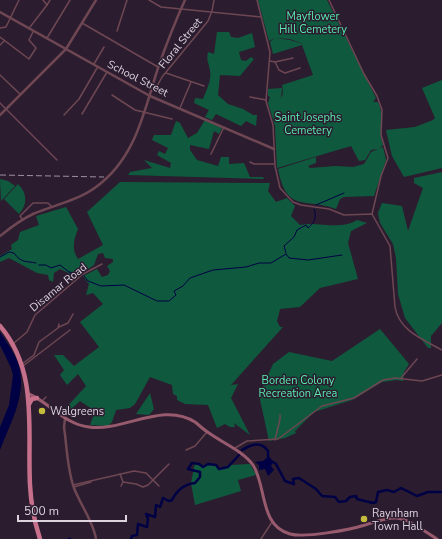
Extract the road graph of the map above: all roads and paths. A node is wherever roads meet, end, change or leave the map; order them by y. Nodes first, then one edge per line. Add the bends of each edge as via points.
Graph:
1 (19, 0) edge
2 (43, 0) edge
3 (50, 0) edge
4 (70, 0) edge
5 (96, 0) edge
6 (127, 0) edge
7 (149, 0) edge
8 (185, 0) edge
9 (214, 0) edge
10 (257, 0) edge
11 (329, 0) edge
12 (47, 5) junction
13 (180, 9) junction
14 (212, 11) junction
15 (0, 12) edge
16 (262, 17) junction
17 (12, 18) junction
18 (82, 22) junction
19 (0, 28) edge
20 (29, 28) junction
21 (34, 30) junction
22 (117, 31) dead end
23 (0, 37) edge
24 (47, 38) junction
25 (4, 41) junction
26 (0, 45) edge
27 (104, 47) dead end
28 (66, 49) junction
29 (293, 58) dead end
30 (270, 61) junction
31 (276, 62) junction
32 (94, 64) junction
33 (98, 67) junction
34 (158, 67) junction
35 (300, 68) dead end
36 (107, 72) junction
37 (166, 73) junction
38 (0, 75) edge
39 (191, 82) junction
40 (204, 86) dead end
41 (151, 91) junction
42 (20, 94) junction
43 (112, 96) dead end
44 (150, 96) junction
45 (250, 97) dead end
46 (266, 100) junction
47 (0, 103) edge
48 (6, 108) junction
49 (180, 108) junction
50 (144, 112) junction
51 (64, 114) dead end
52 (82, 114) dead end
53 (0, 115) edge
54 (172, 118) dead end
55 (224, 127) junction
56 (274, 149) junction
57 (211, 154) dead end
58 (57, 160) dead end
59 (250, 162) dead end
60 (274, 164) junction
61 (53, 207) junction
62 (372, 214) junction
63 (22, 220) junction
64 (0, 236) edge
65 (102, 264) dead end
66 (73, 314) dead end
67 (0, 326) edge
68 (70, 330) dead end
69 (12, 344) junction
70 (442, 350) edge
71 (417, 359) dead end
72 (21, 366) junction
73 (442, 375) edge
74 (401, 378) junction
75 (29, 394) junction
76 (46, 397) dead end
77 (37, 398) junction
78 (42, 401) junction
79 (29, 406) junction
80 (47, 406) junction
81 (280, 416) dead end
82 (65, 419) junction
83 (207, 432) junction
84 (275, 440) junction
85 (186, 450) dead end
86 (234, 450) junction
87 (169, 464) dead end
88 (120, 474) junction
89 (153, 480) junction
90 (123, 482) junction
91 (73, 486) junction
92 (121, 486) dead end
93 (160, 486) dead end
94 (272, 521) junction
95 (312, 534) junction
96 (40, 539) edge
97 (96, 539) edge
98 (261, 539) edge
99 (312, 539) edge
100 (437, 539) edge

1 - 17 street
2 - 12 street
3 - 12 street
4 - 24 street
5 - 18 street
6 - 22 street
7 - 13 street via 161,7
8 - 13 street
9 - 14 street, Floral Street
10 - 16 street
11 - 62 street via 382,110 382,138 388,158
12 - 20 street
13 - 14 street
13 - 34 street
14 - 16 street
14 - 37 street, Floral Street via 202,29
15 - 17 street, School Street
16 - 30 street
17 - 19 street via 6,27
17 - 20 street, School Street
18 - 28 street
18 - 34 street
20 - 21 street, School Street
21 - 24 street, School Street
21 - 25 street via 29,40 36,48 30,58
23 - 25 street
24 - 28 street, School Street
25 - 26 street
27 - 32 street
28 - 32 street, School Street
28 - 42 street
29 - 31 street
30 - 31 street
30 - 46 street
31 - 35 street via 279,70 285,73
32 - 33 street, School Street
33 - 36 street, School Street
33 - 51 street via 79,99
34 - 41 street
36 - 44 street, School Street
36 - 52 street
37 - 39 street
37 - 41 street, Floral Street via 155,90
38 - 42 street
39 - 40 street
39 - 49 street
41 - 44 street
42 - 48 street
43 - 50 street via 133,109
44 - 49 street, School Street
44 - 50 street
45 - 46 street
46 - 56 street via 272,123
47 - 48 street
48 - 53 street
48 - 58 street
49 - 55 street, School Street
50 - 54 street
50 - 61 street via 129,150 105,180 81,196
55 - 56 street, School Street
55 - 57 street
56 - 60 street
59 - 60 street
60 - 62 street via 280,187 295,203 329,209 344,215
61 - 63 street
61 - 63 street via 48,203 33,203 20,216
62 - 70 street via 391,247 395,307 398,316 416,336
63 - 64 street
65 - 69 street, Disamar Road via 83,274 35,315 27,332
66 - 72 street via 68,323 59,326 39,342 34,355
67 - 69 highway
68 - 72 street
69 - 72 highway
71 - 74 street
72 - 75 highway
73 - 74 street via 425,380
74 - 84 street via 383,380 354,398 322,406
75 - 77 main road
75 - 78 main road via 34,394
75 - 79 highway
76 - 78 street
77 - 79 highway via 32,400
77 - 80 main road
78 - 80 main road
79 - 96 highway via 31,500
80 - 82 main road
81 - 84 street
82 - 83 main road via 95,428 176,415 190,420
82 - 91 street via 68,461
83 - 85 street via 196,446
83 - 86 main road
84 - 86 street via 247,442
86 - 94 main road via 246,457 255,469
87 - 89 street
88 - 89 street via 141,471
88 - 90 street
88 - 91 street
89 - 90 street via 143,487
89 - 93 street
90 - 92 street
91 - 97 street
94 - 95 main road via 289,534
94 - 98 street
95 - 99 street
95 - 100 main road via 354,528 393,518 408,521

